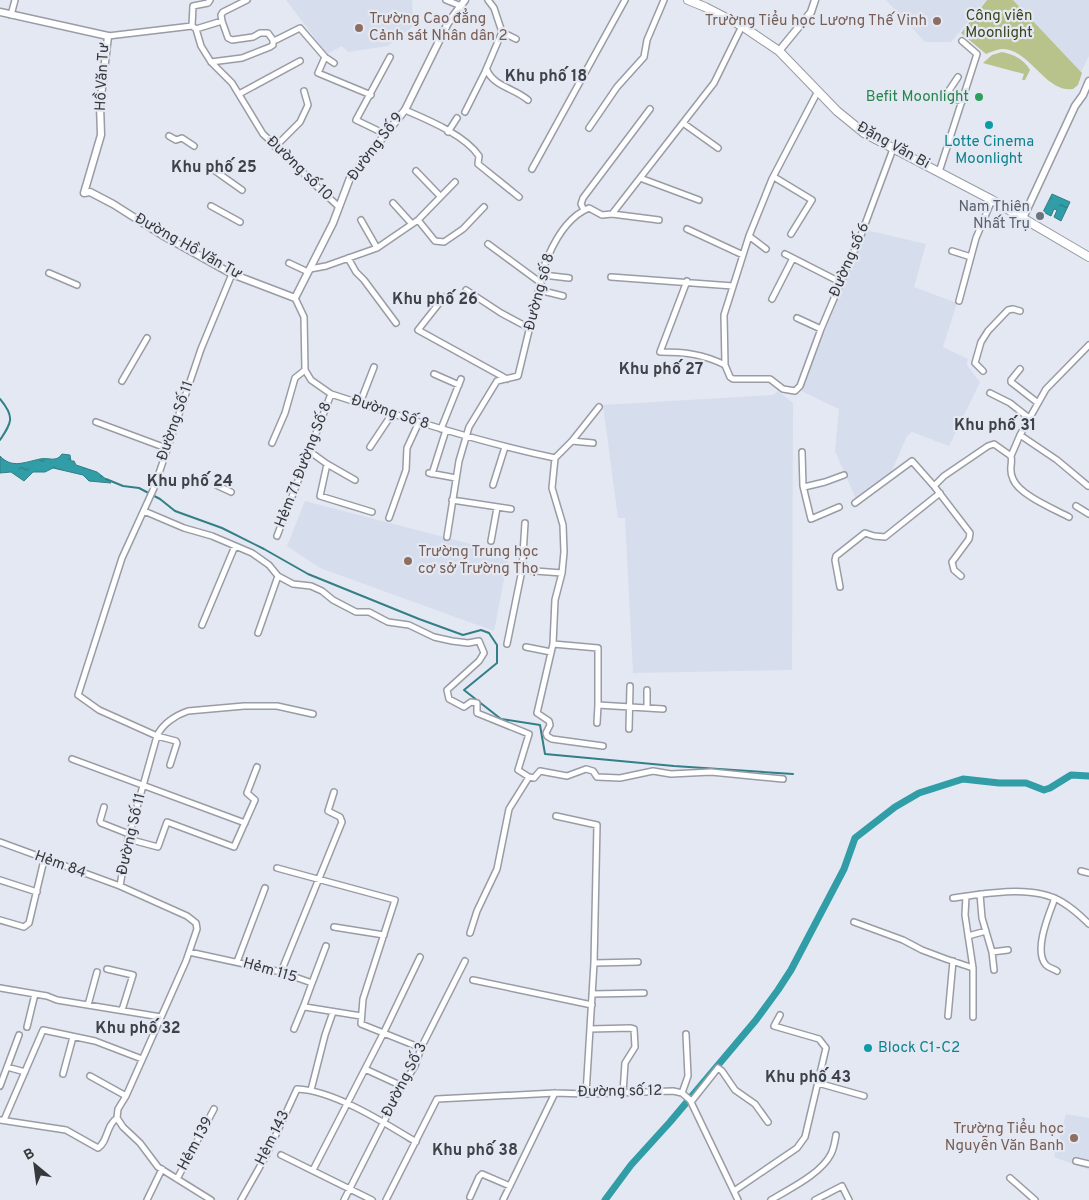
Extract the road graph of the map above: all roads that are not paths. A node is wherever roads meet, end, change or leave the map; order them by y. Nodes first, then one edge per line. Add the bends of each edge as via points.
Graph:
1 (15, 0) edge
2 (210, 0) edge
3 (247, 0) edge
4 (446, 0) edge
5 (488, 0) edge
6 (626, 0) edge
7 (664, 0) edge
8 (688, 0) edge
9 (816, 0) edge
10 (463, 3) edge
11 (0, 12) edge
12 (11, 15) junction
13 (222, 22) junction
14 (742, 26) junction
15 (194, 28) junction
16 (502, 32) junction
17 (108, 36) junction
18 (273, 40) junction
19 (516, 40) dead end
20 (962, 40) dead end
21 (779, 51) junction
22 (325, 57) junction
23 (390, 58) dead end
24 (300, 61) dead end
25 (211, 62) junction
26 (334, 63) dead end
27 (487, 69) junction
28 (958, 77) dead end
29 (1089, 80) edge
30 (304, 91) dead end
31 (818, 91) junction
32 (238, 94) junction
33 (371, 95) junction
34 (1086, 95) edge
35 (528, 100) dead end
36 (962, 102) junction
37 (650, 109) dead end
38 (405, 110) junction
39 (465, 112) dead end
40 (457, 118) dead end
41 (682, 123) junction
42 (589, 128) dead end
43 (448, 132) junction
44 (385, 134) junction
45 (169, 136) dead end
46 (194, 146) dead end
47 (275, 147) junction
48 (718, 148) dead end
49 (893, 149) junction
50 (211, 168) dead end
51 (532, 169) dead end
52 (416, 171) dead end
53 (939, 172) junction
54 (774, 177) junction
55 (640, 178) junction
56 (455, 182) dead end
57 (242, 190) dead end
58 (84, 193) joint
59 (440, 196) junction
60 (519, 197) dead end
61 (700, 200) dead end
62 (992, 200) junction
63 (393, 203) dead end
64 (211, 206) dead end
65 (339, 207) junction
66 (484, 207) dead end
67 (584, 210) junction
68 (612, 214) junction
69 (1023, 218) junction
70 (361, 220) dead end
71 (418, 220) junction
72 (659, 220) dead end
73 (240, 222) dead end
74 (412, 224) junction
75 (688, 229) dead end
76 (791, 234) dead end
77 (749, 236) junction
78 (488, 244) dead end
79 (377, 248) junction
80 (766, 249) dead end
81 (952, 251) dead end
82 (785, 254) dead end
83 (743, 255) junction
84 (971, 257) junction
85 (1089, 257) edge
86 (348, 258) junction
87 (793, 258) junction
88 (289, 262) dead end
89 (309, 270) junction
90 (49, 273) dead end
91 (232, 274) junction
92 (543, 275) junction
93 (569, 278) dead end
94 (611, 278) dead end
95 (687, 282) junction
96 (840, 282) junction
97 (541, 283) junction
98 (77, 285) dead end
99 (733, 286) junction
100 (466, 290) dead end
101 (539, 290) junction
102 (563, 296) dead end
103 (444, 297) dead end
104 (295, 298) junction
105 (772, 299) dead end
106 (959, 301) dead end
107 (1020, 311) dead end
108 (797, 318) dead end
109 (396, 323) dead end
110 (530, 328) junction
111 (822, 328) junction
112 (147, 338) dead end
113 (1089, 345) edge
114 (725, 365) junction
115 (374, 367) dead end
116 (1020, 369) dead end
117 (305, 370) junction
118 (983, 371) dead end
119 (434, 374) dead end
120 (461, 379) dead end
121 (507, 379) junction
122 (122, 381) dead end
123 (458, 385) junction
124 (990, 393) dead end
125 (331, 394) junction
126 (360, 403) junction
127 (1038, 403) junction
128 (599, 407) dead end
129 (392, 414) junction
130 (1029, 418) junction
131 (96, 422) dead end
132 (419, 422) junction
133 (443, 430) junction
134 (1020, 435) junction
135 (467, 437) junction
136 (572, 441) junction
137 (272, 443) dead end
138 (593, 443) dead end
139 (370, 447) dead end
140 (166, 448) junction
141 (505, 448) junction
142 (309, 451) junction
143 (802, 452) dead end
144 (1011, 456) junction
145 (555, 458) junction
146 (327, 464) junction
147 (844, 475) dead end
148 (456, 478) junction
149 (355, 480) dead end
150 (216, 485) dead end
151 (494, 485) dead end
152 (934, 486) junction
153 (1088, 486) edge
154 (804, 487) junction
155 (232, 492) dead end
156 (940, 493) junction
157 (452, 500) junction
158 (855, 503) dead end
159 (1076, 506) dead end
160 (839, 507) dead end
161 (497, 508) junction
162 (511, 509) dead end
163 (144, 510) junction
164 (372, 512) dead end
165 (1089, 514) edge
166 (1069, 517) dead end
167 (389, 518) dead end
168 (525, 523) dead end
169 (277, 536) dead end
170 (447, 537) dead end
171 (491, 542) dead end
172 (235, 546) junction
173 (522, 570) junction
174 (562, 573) junction
175 (278, 576) junction
176 (961, 576) dead end
177 (840, 587) dead end
178 (202, 625) dead end
179 (258, 633) dead end
180 (507, 644) dead end
181 (553, 644) junction
182 (526, 647) dead end
183 (551, 652) junction
184 (630, 686) dead end
185 (646, 690) dead end
186 (598, 705) junction
187 (629, 707) junction
188 (647, 708) junction
189 (663, 709) dead end
190 (313, 714) dead end
191 (597, 722) dead end
192 (629, 729) dead end
193 (157, 736) junction
194 (603, 746) dead end
195 (72, 759) dead end
196 (170, 765) dead end
197 (257, 767) dead end
198 (528, 777) junction
199 (783, 779) dead end
200 (144, 784) junction
201 (334, 792) dead end
202 (104, 807) dead end
203 (556, 816) dead end
204 (245, 823) junction
205 (129, 836) junction
206 (0, 842) edge
207 (44, 860) junction
208 (277, 868) dead end
209 (1081, 871) dead end
210 (1089, 873) edge
211 (318, 879) junction
212 (0, 880) edge
213 (120, 886) junction
214 (265, 888) dead end
215 (37, 892) junction
216 (980, 894) junction
217 (966, 896) junction
218 (953, 898) dead end
219 (1054, 898) junction
220 (0, 920) edge
221 (854, 922) dead end
222 (1089, 924) edge
223 (334, 927) dead end
224 (986, 931) junction
225 (470, 933) dead end
226 (384, 935) junction
227 (968, 936) junction
228 (326, 946) dead end
229 (1008, 950) dead end
230 (189, 952) junction
231 (992, 952) junction
232 (420, 957) dead end
233 (465, 961) dead end
234 (953, 961) junction
235 (237, 962) junction
236 (638, 962) dead end
237 (594, 963) junction
238 (973, 968) junction
239 (107, 969) dead end
240 (994, 970) dead end
241 (1057, 971) dead end
242 (97, 972) dead end
243 (281, 972) junction
244 (473, 980) dead end
245 (312, 983) junction
246 (0, 988) edge
247 (644, 992) dead end
248 (35, 994) junction
249 (592, 994) junction
250 (88, 1005) junction
251 (304, 1005) junction
252 (592, 1005) junction
253 (122, 1010) junction
254 (333, 1012) junction
255 (780, 1015) dead end
256 (361, 1016) junction
257 (948, 1016) dead end
258 (162, 1017) junction
259 (973, 1017) dead end
260 (27, 1027) dead end
261 (294, 1029) dead end
262 (590, 1029) junction
263 (384, 1032) junction
264 (686, 1034) dead end
265 (19, 1035) dead end
266 (73, 1037) junction
267 (420, 1048) junction
268 (142, 1059) junction
269 (7, 1067) junction
270 (365, 1069) junction
271 (25, 1072) junction
272 (63, 1074) dead end
273 (90, 1076) dead end
274 (818, 1083) junction
275 (0, 1086) edge
276 (402, 1086) junction
277 (311, 1090) junction
278 (555, 1093) junction
279 (623, 1093) junction
280 (682, 1093) junction
281 (586, 1094) junction
282 (126, 1096) junction
283 (864, 1096) dead end
284 (691, 1101) junction
285 (347, 1105) junction
286 (214, 1109) dead end
287 (117, 1118) junction
288 (2, 1120) edge
289 (384, 1122) junction
290 (768, 1122) dead end
291 (836, 1135) dead end
292 (416, 1142) junction
293 (281, 1155) dead end
294 (1076, 1161) dead end
295 (1089, 1164) edge
296 (162, 1169) junction
297 (313, 1170) junction
298 (1010, 1178) dead end
299 (177, 1179) junction
300 (510, 1186) junction
301 (350, 1189) junction
302 (734, 1192) junction
303 (470, 1197) dead end
304 (147, 1200) edge
305 (212, 1200) edge
306 (241, 1200) edge
307 (344, 1200) edge
308 (372, 1200) edge
309 (386, 1200) edge
310 (503, 1200) edge
311 (738, 1200) edge
312 (771, 1200) edge
313 (815, 1200) edge
314 (849, 1200) edge
315 (1035, 1200) edge

1 - 12 street
2 - 15 street via 193,6
3 - 13 street via 223,12
4 - 10 street
5 - 16 street
6 - 51 street
7 - 42 street via 647,40 644,58 617,87
8 - 14 main road, Đặng Văn Bi
9 - 21 street via 811,12
10 - 38 street, Đường Số 9 via 448,22
11 - 12 street, Hồ Văn Tư
12 - 17 street, Hồ Văn Tư
13 - 15 street
13 - 18 street via 230,40 268,33
14 - 21 main road, Đặng Văn Bi
14 - 41 street via 714,83
15 - 17 street
15 - 25 street, Đường số 10
16 - 19 street
16 - 27 street
17 - 58 street, Hồ Văn Tư via 100,105 101,135
18 - 22 street via 301,29
18 - 25 street via 270,47 242,58
20 - 36 street via 977,54
21 - 31 main road, Đặng Văn Bi
22 - 26 street
22 - 33 street via 318,73
23 - 33 street
24 - 32 street
25 - 32 street, Đường số 10 via 232,83
27 - 35 street via 493,80
27 - 39 street
28 - 36 street via 946,95
29 - 34 street
30 - 47 street via 308,105 300,122
31 - 49 main road, Đặng Văn Bi via 864,133
31 - 54 street
32 - 47 street, Đường số 10
33 - 44 street via 356,120
34 - 69 street via 1075,106
36 - 53 street
37 - 67 street via 583,198
38 - 43 street
38 - 44 street, Đường Số 9
40 - 43 street
41 - 48 street
41 - 55 street
43 - 60 street via 473,148 479,156 478,164
44 - 65 street, Đường Số 9 via 350,178
45 - 46 street via 176,140 182,138
47 - 65 street, Đường số 10
49 - 53 main road, Đặng Văn Bi
49 - 96 street, Đường số 6
50 - 57 street
52 - 59 street
53 - 62 main road, Đặng Văn Bi
54 - 76 street via 812,200
54 - 77 street
55 - 61 street
55 - 68 street
56 - 59 street
58 - 91 street, Đường Hồ Văn Tư via 90,192 113,204
59 - 71 street
62 - 69 main road, Đặng Văn Bi
62 - 84 street
63 - 74 street
64 - 73 street
65 - 89 street, Đường Số 9
66 - 71 street via 444,242 435,241
67 - 68 street via 589,208 602,215
67 - 92 street, Đường số 8 via 573,217 552,247
68 - 72 street
69 - 85 main road, Đặng Văn Bi
70 - 79 street
71 - 74 street
74 - 79 street
75 - 83 street
77 - 80 street
77 - 83 street
78 - 97 street
79 - 86 street
81 - 84 street
82 - 87 street
83 - 99 street
84 - 106 street
86 - 89 street
86 - 109 street
87 - 96 street
87 - 105 street
88 - 89 street
89 - 104 street, Đường Số 9
90 - 98 street
91 - 104 street, Đường Hồ Văn Tư
91 - 140 street, Đường Số 11
92 - 93 street
92 - 97 street, Đường số 8
94 - 95 street
95 - 99 street
95 - 114 street via 660,352 708,357
96 - 111 street, Đường số 6
97 - 101 street, Đường số 8
99 - 114 street via 723,323
100 - 110 street
101 - 102 street
101 - 110 street, Đường số 8
103 - 121 street via 418,330
104 - 117 street via 304,317
107 - 118 street via 1008,310 981,342 976,363
108 - 111 street
110 - 121 street, Đường số 8 via 518,376
111 - 114 street, Đường số 6 via 807,371 794,391 783,389 770,379 735,380
112 - 122 street
113 - 127 street via 1046,389
115 - 126 street
116 - 127 street via 1011,382
117 - 125 street, Đường Số 8 via 311,380
117 - 137 street via 295,378
119 - 123 street
120 - 123 street
121 - 135 street, Đường số 8 via 497,381 469,427
123 - 133 street
124 - 130 street
125 - 126 street, Đường Số 8
125 - 142 street, Hẻm 71 Đường Số 8
126 - 129 street, Đường Số 8
127 - 130 street
128 - 136 street
129 - 132 street, Đường Số 8
129 - 139 street
130 - 134 street
131 - 140 street
132 - 133 street, Đường Số 8
132 - 167 street via 408,448 406,470
133 - 135 street, Đường Số 8
133 - 148 street via 431,473
134 - 144 street
134 - 153 street via 1058,460
135 - 141 street, Đường Số 8
135 - 148 street, Đường số 8
136 - 138 street
136 - 145 street
140 - 163 street, Đường Số 11
141 - 145 street, Đường Số 8
141 - 151 street
142 - 146 street
142 - 169 street, Hẻm 71 Đường Số 8
143 - 154 street
144 - 152 street via 994,444 988,446
144 - 166 street via 1010,469 1017,486
145 - 174 street via 552,488 563,525
146 - 149 street
146 - 164 street via 320,496
147 - 154 street
148 - 157 street, Đường số 8
150 - 155 street
152 - 156 street
152 - 158 street via 912,461
154 - 160 street via 811,519
156 - 176 street via 970,534 952,562 954,570
156 - 177 street via 884,537 865,533 836,556
157 - 161 street
157 - 170 street, Đường số 8
159 - 165 street
161 - 162 street
161 - 171 street
163 - 172 street
163 - 193 street, Đường Số 11 via 122,558 78,695 99,710
168 - 173 street
172 - 175 street via 252,553
172 - 178 street
173 - 174 street
173 - 180 street
174 - 181 street via 556,600
175 - 179 street
175 - 198 street via 293,584 322,591 356,612 369,612 388,622 409,626 434,637 468,643 479,641 484,652 479,661 447,690 449,699 464,707 471,702 477,703 477,713 529,734 518,770
181 - 183 street
181 - 186 street via 598,648
182 - 183 street
183 - 194 street via 537,710 549,720 547,736
184 - 187 street
185 - 188 street
186 - 187 street
186 - 191 street
187 - 188 street
187 - 192 street
188 - 189 street
190 - 193 street via 277,706 198,709 173,718
193 - 196 street via 177,743
193 - 200 street, Đường Số 11
195 - 200 street
197 - 204 street via 247,794 255,800
198 - 199 street via 534,778 540,771 567,776 586,768 597,777 620,778 653,771 671,774 711,772
198 - 225 street via 508,809 497,869
200 - 204 street
200 - 205 street, Đường Số 11
201 - 211 street via 328,811 342,820
202 - 205 street via 101,823
203 - 237 street via 597,825
204 - 205 street via 234,847 167,822 158,846
205 - 213 street, Đường Số 11
206 - 207 street, Hẻm 84
207 - 213 street, Hẻm 84
207 - 215 street
208 - 211 street
209 - 210 street
211 - 226 street via 395,900
211 - 243 street
212 - 215 street
213 - 230 street, Đường Số 11 via 196,922 197,929
214 - 235 street
215 - 220 street via 27,926
216 - 217 street
216 - 219 street via 1028,893
216 - 224 street
217 - 218 street
217 - 227 street
219 - 222 street
219 - 241 street via 1041,948 1047,966
221 - 234 street
223 - 226 street
224 - 227 street
224 - 231 street
226 - 256 street
227 - 238 street
228 - 245 street, Hẻm 115
229 - 231 street
230 - 235 street, Hẻm 115
230 - 258 street, Đường Số 11
231 - 240 street
232 - 263 street
233 - 267 street, Đường Số 3
234 - 238 street
234 - 257 street
235 - 243 street, Hẻm 115
236 - 237 street
237 - 249 street
238 - 259 street
239 - 253 street via 133,975
242 - 250 street
243 - 245 street, Hẻm 115
244 - 252 street
245 - 251 street
246 - 248 street
247 - 249 street
248 - 250 street
248 - 260 street
249 - 252 street
250 - 253 street
251 - 254 street
251 - 261 street
252 - 262 street
253 - 258 street
254 - 256 street
254 - 277 street
255 - 274 street via 774,1026 819,1039 825,1044
256 - 263 street via 361,1024
258 - 268 street, Đường Số 11
262 - 279 street via 634,1029 635,1047 626,1063
262 - 281 street
263 - 267 street
263 - 270 street
264 - 280 street via 688,1076
265 - 269 street
266 - 268 street via 94,1041
266 - 271 street via 43,1030
266 - 272 street
267 - 276 street, Đường Số 3 via 415,1066
268 - 282 street, Đường Số 11
269 - 271 street
269 - 275 street
270 - 276 street
270 - 285 street
271 - 288 street
273 - 282 street
274 - 283 street
274 - 302 street via 803,1141
276 - 289 street, Đường Số 3
277 - 285 street
277 - 306 street, Hẻm 143 via 295,1090 267,1154
278 - 281 street, Đường số 12
278 - 292 street, Đường số 12 via 437,1099
278 - 300 street
279 - 280 street, Đường số 12
279 - 281 street, Đường số 12
280 - 284 street, Đường số 12
282 - 287 street, Đường Số 11
284 - 290 street via 718,1068
284 - 302 street, Đường số 12
285 - 289 street
285 - 297 street
286 - 299 street, Hẻm 139
287 - 288 street, Đường Số 11 via 98,1148 66,1130
287 - 296 street
289 - 292 street
289 - 301 street, Đường Số 3
291 - 312 street via 831,1154 823,1165
292 - 309 street
293 - 297 street
294 - 295 street
296 - 299 street
296 - 304 street
297 - 301 street
298 - 315 street
299 - 305 street
300 - 303 street via 482,1174
300 - 310 street
301 - 307 street, Đường Số 3
301 - 308 street
302 - 311 street, Đường số 12
313 - 314 street via 842,1186

